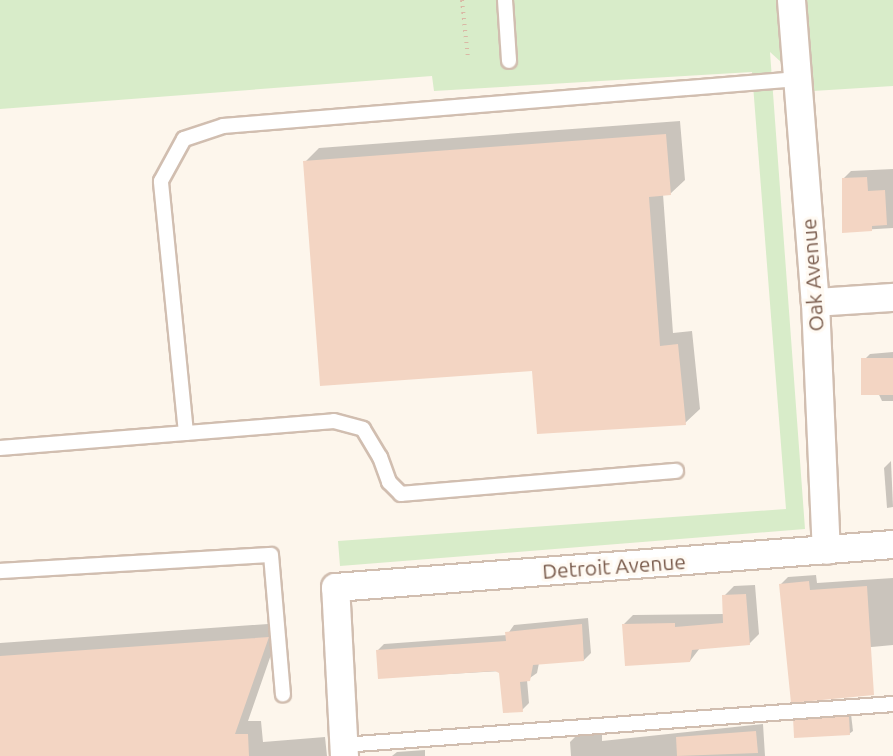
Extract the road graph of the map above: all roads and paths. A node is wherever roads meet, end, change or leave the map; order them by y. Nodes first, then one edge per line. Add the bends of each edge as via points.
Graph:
1 (462, 0) edge
2 (505, 0) edge
3 (791, 0) edge
4 (468, 58) dead end
5 (509, 61) dead end
6 (798, 79) junction
7 (893, 297) edge
8 (815, 302) junction
9 (186, 433) junction
10 (0, 448) edge
11 (676, 471) dead end
12 (893, 544) edge
13 (826, 550) junction
14 (0, 571) edge
15 (283, 694) dead end
16 (893, 705) edge
17 (343, 751) edge

1 - 4 path
2 - 5 lane
3 - 6 street, Oak Avenue
6 - 8 street, Oak Avenue
6 - 9 lane via 223,126 184,139 161,181
7 - 8 street
8 - 13 street, Oak Avenue
9 - 10 lane
9 - 11 lane via 334,421 363,429 389,482 401,494
12 - 13 street, Detroit Avenue
13 - 17 street, Detroit Avenue via 335,587
14 - 15 lane via 271,555
16 - 17 lane

